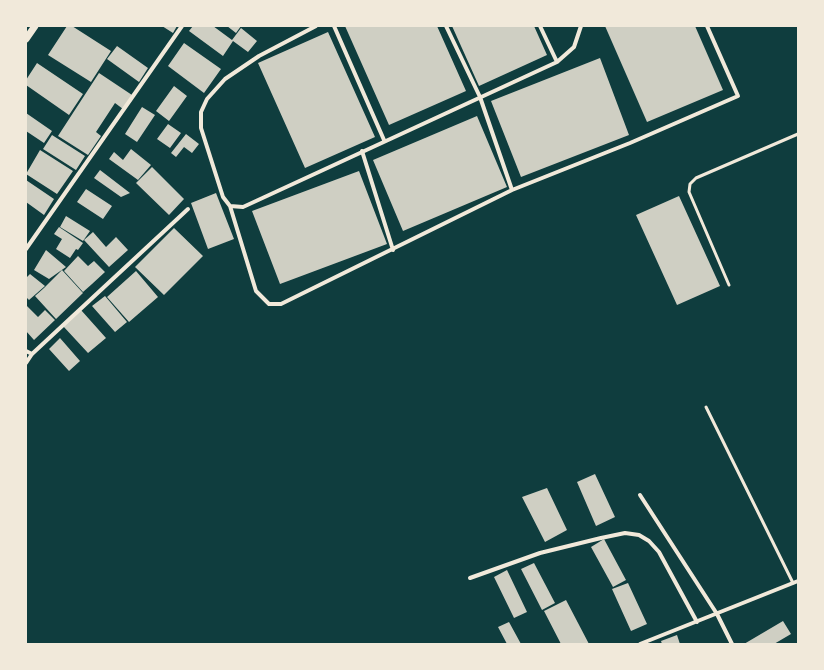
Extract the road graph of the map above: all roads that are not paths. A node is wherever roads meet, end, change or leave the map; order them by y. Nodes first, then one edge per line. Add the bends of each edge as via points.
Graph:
1 (35, 26) edge
2 (182, 26) edge
3 (316, 26) edge
4 (334, 26) edge
5 (446, 26) edge
6 (540, 26) edge
7 (581, 26) edge
8 (707, 26) edge
9 (26, 39) edge
10 (557, 62) junction
11 (480, 97) junction
12 (798, 134) edge
13 (384, 140) junction
14 (362, 151) junction
15 (512, 190) junction
16 (230, 206) junction
17 (188, 209) dead end
18 (26, 249) edge
19 (393, 250) junction
20 (729, 285) dead end
21 (26, 351) edge
22 (32, 354) junction
23 (26, 363) edge
24 (706, 406) dead end
25 (640, 495) dead end
26 (470, 578) dead end
27 (796, 582) edge
28 (717, 614) junction
29 (697, 622) junction
30 (640, 644) edge
31 (732, 644) edge

1 - 9 street
2 - 18 street
3 - 16 street via 259,56 225,79 207,99 201,112 201,128 223,197
4 - 13 street
5 - 11 street
6 - 10 street
7 - 10 street via 574,47
8 - 15 street via 738,96
10 - 11 street
11 - 13 street
11 - 15 street
12 - 20 lane via 696,178 690,184 689,192
13 - 14 street
14 - 16 street via 243,206
14 - 19 street
15 - 19 street
16 - 19 street via 256,290 269,304 280,304
17 - 22 street
21 - 22 street
22 - 23 street
24 - 27 lane
25 - 28 street
26 - 29 street via 540,553 625,533 639,535 659,552
27 - 28 street
28 - 29 street
28 - 31 street
29 - 30 street

